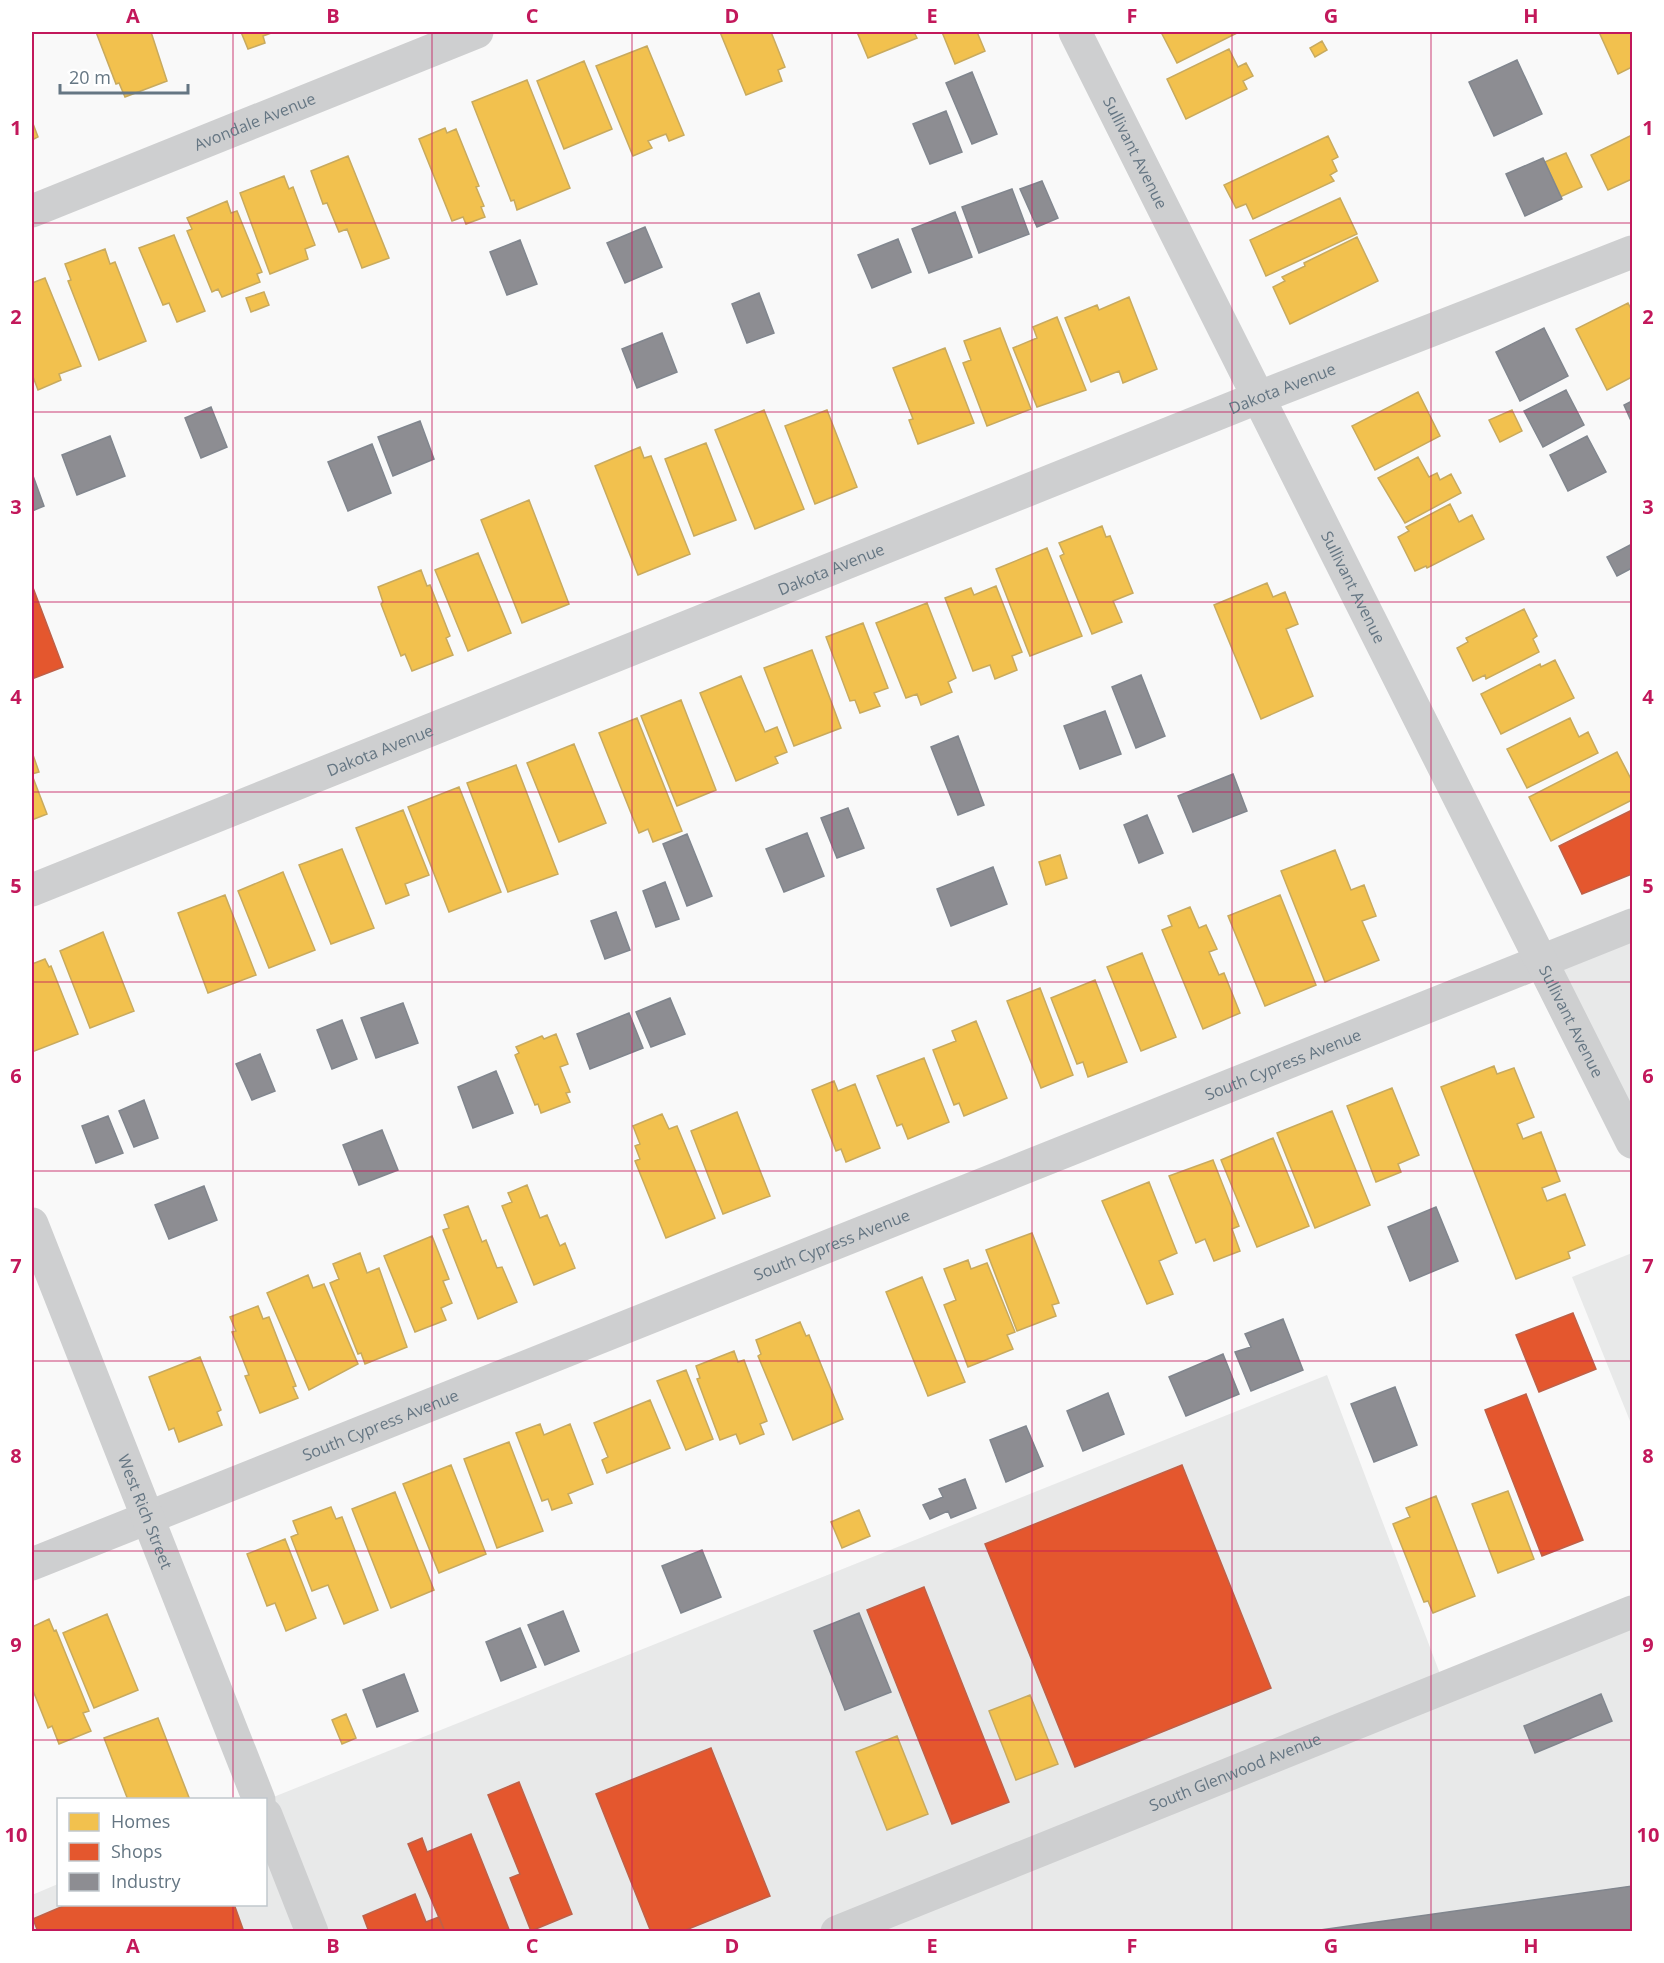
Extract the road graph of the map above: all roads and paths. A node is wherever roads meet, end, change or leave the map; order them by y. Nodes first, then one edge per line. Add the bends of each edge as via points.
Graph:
1 (477, 32) edge
2 (1075, 32) edge
3 (32, 212) edge
4 (1632, 252) edge
5 (1257, 398) junction
6 (32, 890) edge
7 (1632, 925) edge
8 (1541, 961) junction
9 (1632, 1142) edge
10 (32, 1224) edge
11 (148, 1518) junction
12 (32, 1564) edge
13 (1632, 1612) edge
14 (258, 1798) edge
15 (267, 1818) edge
16 (312, 1932) edge
17 (837, 1932) edge

1 - 3 street, Avondale Avenue
2 - 5 street, Sullivant Avenue
4 - 5 street, Dakota Avenue
5 - 6 street, Dakota Avenue
5 - 8 street, Sullivant Avenue
7 - 8 street, South Cypress Avenue
8 - 9 street, Sullivant Avenue
8 - 11 street, South Cypress Avenue
10 - 11 street, West Rich Street
11 - 12 street, South Cypress Avenue
11 - 14 street, West Rich Street
13 - 17 street, South Glenwood Avenue
15 - 16 street

